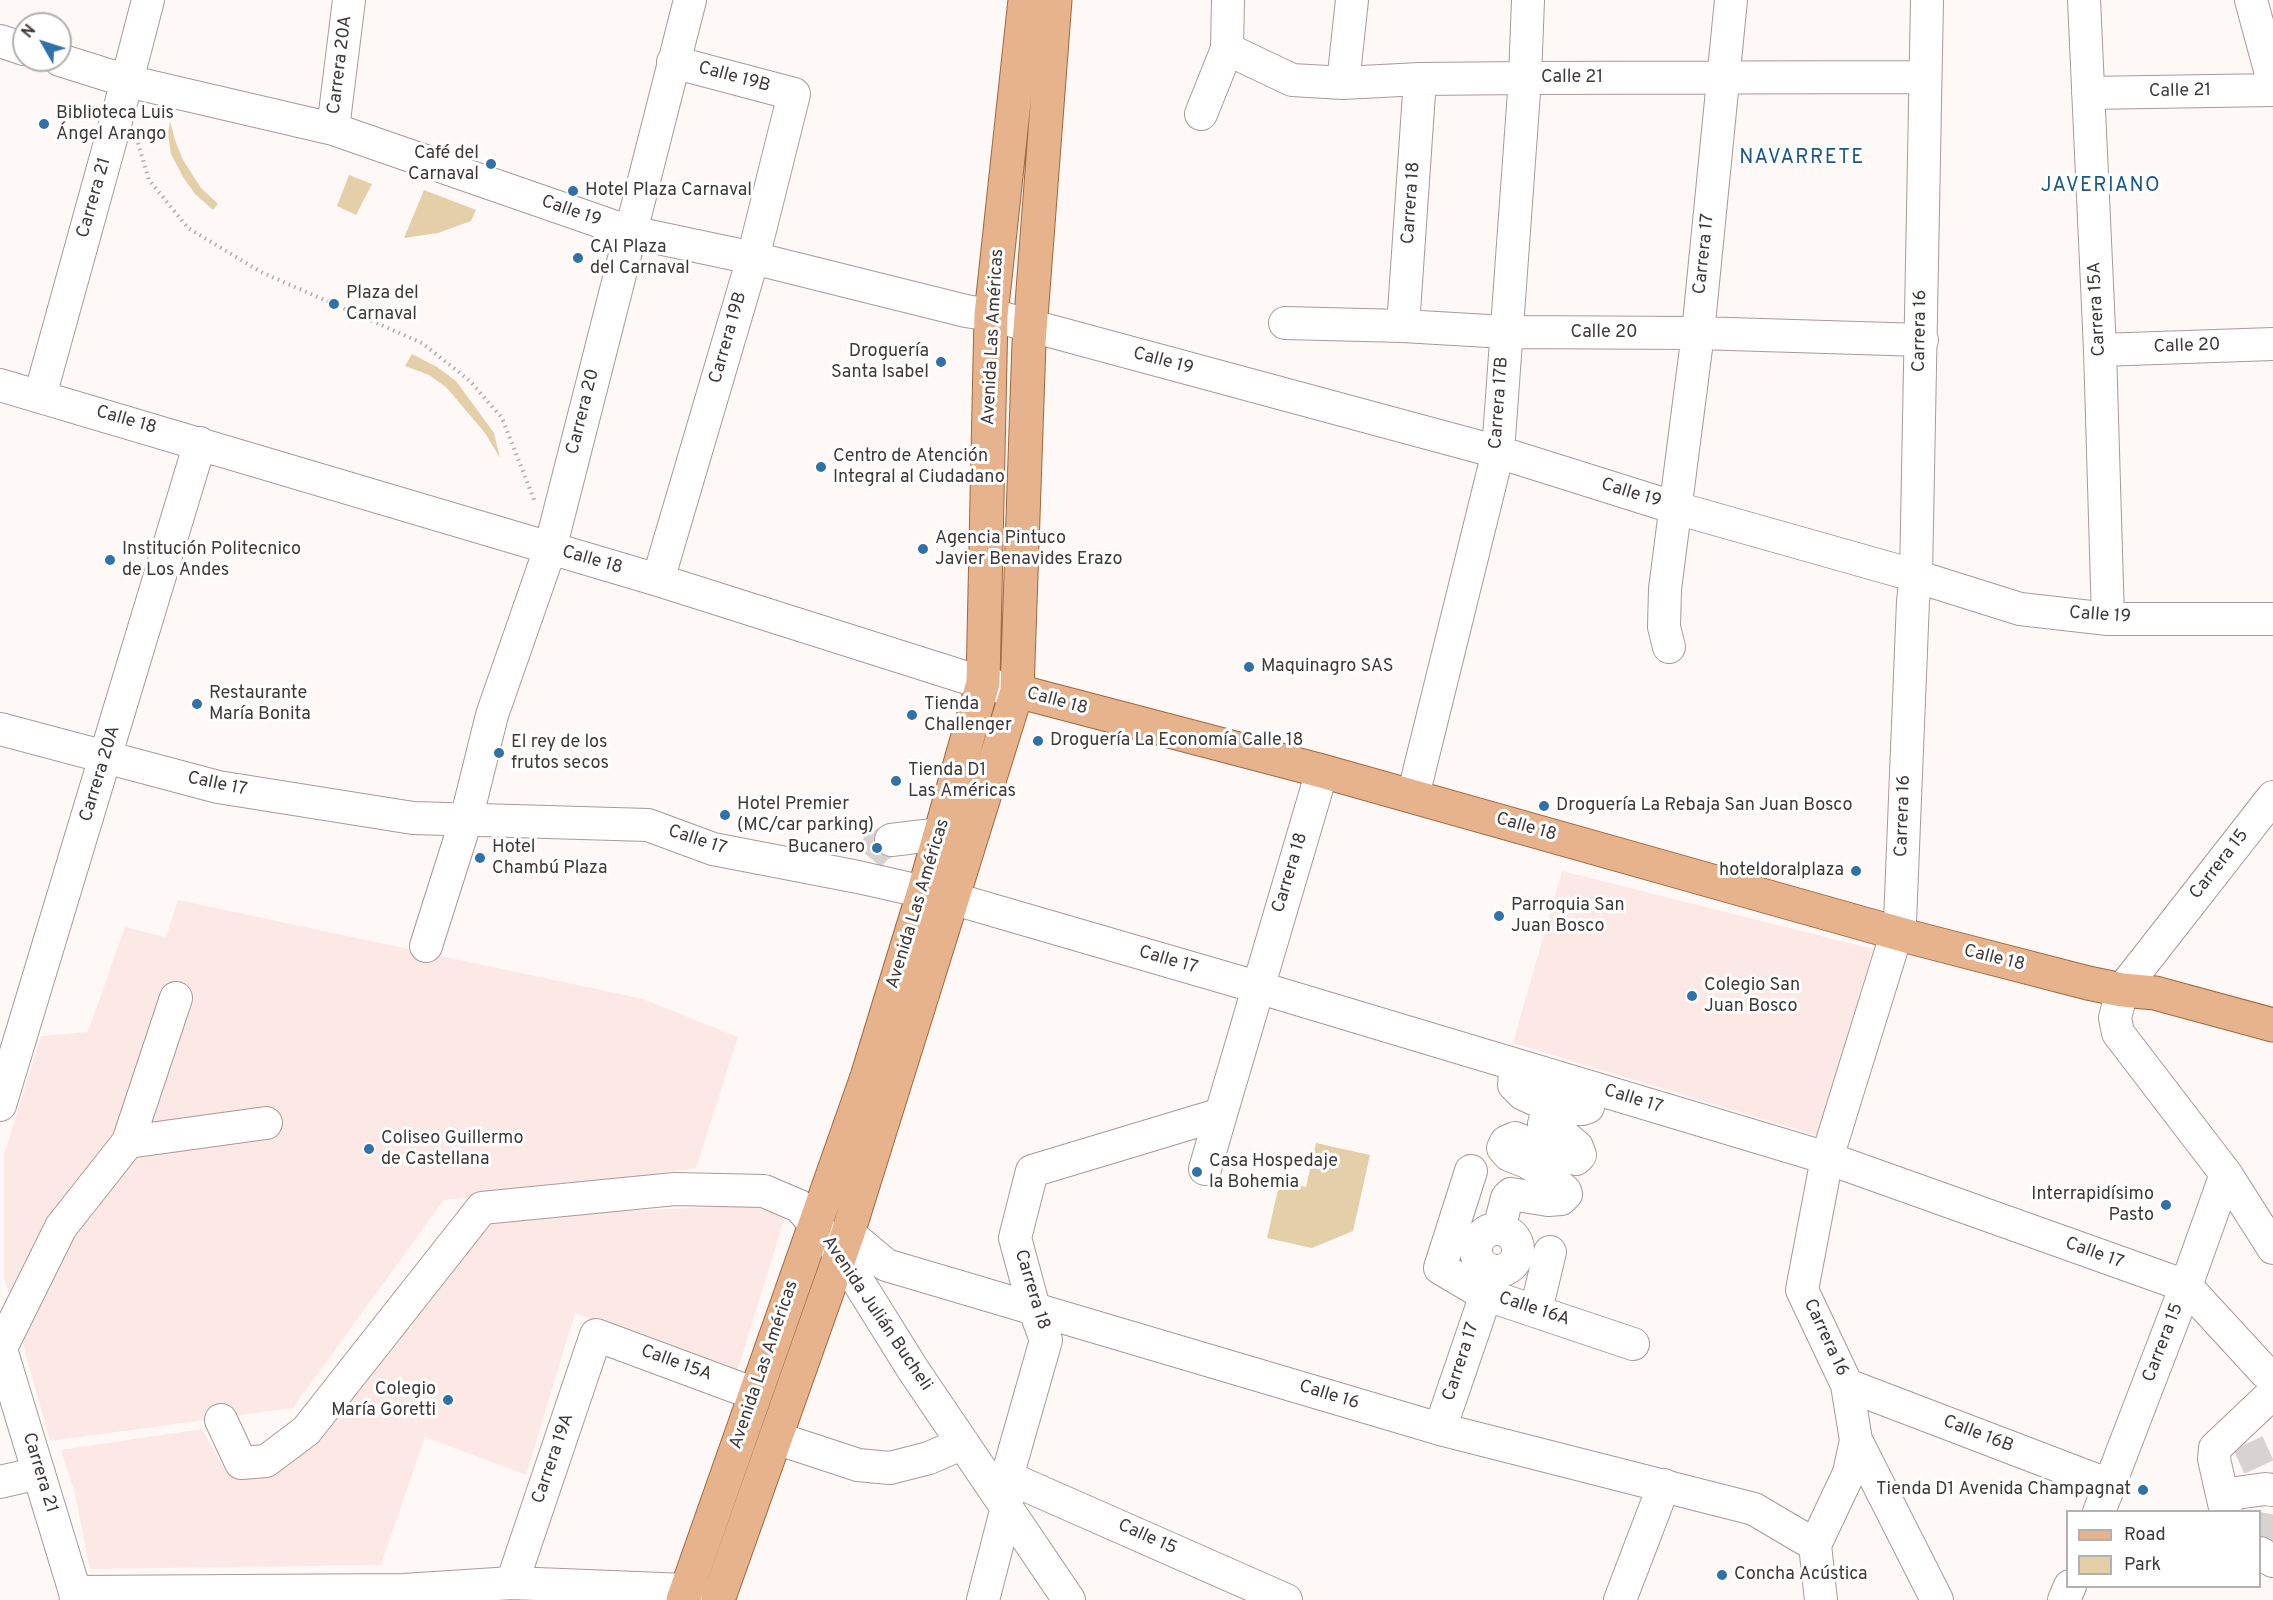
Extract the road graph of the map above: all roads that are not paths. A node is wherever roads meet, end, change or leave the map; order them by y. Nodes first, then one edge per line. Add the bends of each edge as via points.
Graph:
1 (148, 0) edge
2 (349, 0) edge
3 (690, 0) edge
4 (1024, 0) edge
5 (1055, 0) edge
6 (1228, 0) edge
7 (1352, 0) edge
8 (1528, 0) edge
9 (1731, 0) edge
10 (1927, 0) edge
11 (2084, 0) edge
12 (2251, 0) edge
13 (1227, 49) junction
14 (673, 62) junction
15 (72, 64) edge
16 (1924, 77) junction
17 (1525, 78) junction
18 (1420, 79) junction
19 (1722, 79) junction
20 (127, 81) junction
21 (2273, 81) edge
22 (1343, 82) junction
23 (2273, 90) edge
24 (2088, 93) junction
25 (794, 94) joint
26 (1201, 114) dead end
27 (333, 129) junction
28 (630, 232) junction
29 (753, 258) junction
30 (991, 315) junction
31 (1286, 323) dead end
32 (1031, 326) junction
33 (1403, 326) junction
34 (1505, 332) junction
35 (1698, 333) junction
36 (1922, 340) junction
37 (2273, 344) edge
38 (2100, 350) junction
39 (0, 385) edge
40 (40, 396) junction
41 (200, 443) junction
42 (1498, 452) junction
43 (1676, 508) junction
44 (550, 549) junction
45 (1916, 577) junction
46 (658, 580) junction
47 (2108, 619) junction
48 (2273, 619) edge
49 (1669, 647) dead end
50 (983, 683) junction
51 (1017, 692) junction
52 (0, 729) edge
53 (106, 758) junction
54 (1322, 771) junction
55 (1413, 796) junction
56 (2273, 797) edge
57 (466, 820) junction
58 (941, 834) junction
59 (873, 858) junction
60 (938, 895) junction
61 (1898, 932) junction
62 (426, 946) dead end
63 (1257, 987) junction
64 (2122, 990) junction
65 (176, 998) dead end
66 (2273, 1025) edge
67 (1516, 1065) junction
68 (1594, 1088) junction
69 (0, 1104) edge
70 (1550, 1104) junction
71 (1221, 1114) junction
72 (266, 1123) dead end
73 (128, 1142) junction
74 (1827, 1158) junction
75 (1205, 1169) dead end
76 (1471, 1171) dead end
77 (2226, 1174) junction
78 (811, 1212) junction
79 (844, 1244) junction
80 (2273, 1248) edge
81 (1550, 1252) dead end
82 (1489, 1283) junction
83 (2186, 1287) junction
84 (1034, 1308) junction
85 (1536, 1310) junction
86 (596, 1335) joint
87 (1633, 1344) dead end
88 (0, 1347) edge
89 (2271, 1384) edge
90 (1847, 1385) junction
91 (755, 1394) junction
92 (221, 1420) dead end
93 (1440, 1429) junction
94 (776, 1438) junction
95 (1856, 1440) junction
96 (963, 1443) junction
97 (39, 1473) junction
98 (0, 1482) edge
99 (1664, 1485) junction
100 (2258, 1488) edge
101 (1007, 1492) junction
102 (2104, 1498) edge
103 (2224, 1503) edge
104 (1815, 1545) junction
105 (512, 1583) junction
106 (403, 1595) edge
107 (76, 1596) edge
108 (692, 1597) edge
109 (718, 1600) edge
110 (983, 1600) edge
111 (1069, 1600) edge
112 (1088, 1600) edge
113 (1286, 1600) edge
114 (1620, 1600) edge
115 (1821, 1600) edge
116 (1937, 1600) edge

1 - 20 street, Carrera 21
2 - 27 street, Carrera 20A
3 - 14 street, Carrera 20
4 - 30 main road, Avenida Las Américas
5 - 32 main road, Avenida Las Américas
6 - 13 street
7 - 22 street
8 - 17 street, Carrera 17B
9 - 19 street, Carrera 17
10 - 16 street, Carrera 16
11 - 24 street, Carrera 15A
12 - 21 street
13 - 22 street, Calle 21 via 1292,80
13 - 26 street
14 - 25 street, Calle 19B
14 - 28 street, Carrera 20
15 - 20 street, Calle 19
16 - 19 street, Calle 21
16 - 36 street, Carrera 16
17 - 18 street, Calle 21
17 - 19 street, Calle 21
17 - 34 street, Carrera 17B
18 - 22 street, Calle 21
18 - 33 street, Carrera 18
19 - 35 street, Carrera 17
20 - 27 street, Calle 19
20 - 40 street, Carrera 21
23 - 24 street, Calle 21
24 - 38 street, Carrera 15A
25 - 29 street, Carrera 19B
27 - 28 street, Calle 19
28 - 29 street, Calle 19
28 - 44 street, Carrera 20
29 - 30 street, Calle 19
29 - 46 street, Carrera 19B
30 - 32 street, Calle 19
30 - 50 main road, Avenida Las Américas
31 - 33 street, Calle 20
32 - 42 street, Calle 19
32 - 51 main road, Avenida Las Américas
33 - 34 street, Calle 20
34 - 35 street, Calle 20
34 - 42 street, Carrera 17B
35 - 36 street, Calle 20
35 - 43 street, Carrera 17
36 - 45 street, Carrera 16
37 - 38 street, Calle 20
38 - 47 street, Carrera 15A
39 - 40 street, Calle 18
40 - 41 street, Calle 18
41 - 44 street, Calle 18
41 - 53 street, Carrera 20A
42 - 43 street, Calle 19
42 - 55 street, Carrera 17B
43 - 45 street, Calle 19
43 - 49 street, Carrera 17 via 1665,589 1664,627
44 - 46 street, Calle 18
44 - 57 street, Carrera 20 via 492,716
45 - 47 street, Calle 19 via 2020,609
45 - 61 street, Carrera 16
46 - 50 street, Calle 18
47 - 48 street, Calle 19
50 - 51 street, Calle 18
50 - 58 main road, Avenida Las Américas
51 - 54 main road, Calle 18
51 - 60 main road, Avenida Las Américas
52 - 53 street, Calle 17
53 - 57 street, Calle 17 via 218,787 412,818
53 - 69 street, Carrera 20A
54 - 55 main road, Calle 18
54 - 63 street, Carrera 18
55 - 61 main road, Calle 18
56 - 64 street, Carrera 15
57 - 59 street, Calle 17 via 648,825 713,849
57 - 62 street, Carrera 20
58 - 59 street
58 - 60 main road, Avenida Las Américas
59 - 60 street, Calle 17
60 - 63 street, Calle 17
60 - 78 main road, Avenida Las Américas
60 - 79 main road, Avenida Las Américas
61 - 64 main road, Calle 18
61 - 74 street, Carrera 16
63 - 67 street, Calle 17
63 - 71 street, Carrera 18
64 - 66 main road, Calle 18 via 2155,993
64 - 77 street via 2115,1018 2118,1033
65 - 73 street
67 - 68 street, Calle 17
67 - 70 street via 1514,1085 1523,1094
68 - 70 street via 1588,1107
68 - 74 street, Calle 17
70 - 82 street via 1544,1124 1577,1147 1580,1155 1576,1159 1568,1157 1515,1138 1506,1142 1503,1148 1509,1155 1540,1170 1566,1194 1561,1199 1548,1200 1511,1194 1507,1198 1499,1229 1513,1237 1518,1252 1510,1267
71 - 75 street, Carrera 18
71 - 84 street, Carrera 18 via 1032,1171 1015,1238
72 - 73 street
73 - 88 street via 61,1227
74 - 83 street, Calle 17
74 - 90 street, Carrera 16 via 1802,1290
76 - 82 street, Calle 16A via 1440,1268
77 - 80 street
77 - 83 street, Carrera 15
78 - 79 street, Avenida Julián Bucheli
78 - 91 main road, Avenida Las Américas
78 - 92 street via 764,1191 675,1189 482,1208 306,1431 266,1461 241,1463
79 - 84 street, Calle 16 via 886,1264
79 - 94 main road, Avenida Las Américas
79 - 96 street, Avenida Julián Bucheli via 912,1368
79 - 101 street, Avenida Julián Bucheli
81 - 85 street
82 - 85 street, Calle 16A
82 - 93 street, Carrera 17
83 - 89 street, Calle 17
83 - 102 street, Carrera 15
84 - 93 street, Calle 16
84 - 101 street, Carrera 18 via 1046,1340
85 - 87 street, Calle 16A
86 - 91 street, Calle 15A
86 - 105 street, Carrera 19A
88 - 97 street, Carrera 21
89 - 100 street
90 - 95 street, Carrera 16
90 - 102 street, Calle 16B
91 - 108 main road, Avenida Las Américas
93 - 99 street, Calle 16
94 - 96 street via 858,1465 890,1468 929,1458
94 - 109 main road, Avenida Las Américas
95 - 104 street, Carrera 16 via 1849,1473
95 - 116 street
96 - 101 street, Avenida Julián Bucheli
97 - 98 street
97 - 107 street, Carrera 21
99 - 104 street, Calle 16 via 1754,1509
99 - 114 street
100 - 103 street
100 - 103 street via 2216,1448 2213,1454
101 - 110 street, Carrera 18
101 - 111 street, Avenida Julián Bucheli
101 - 112 street, Avenida Julián Bucheli
101 - 113 street, Calle 15
104 - 115 street
105 - 106 street
105 - 108 street
106 - 107 street

